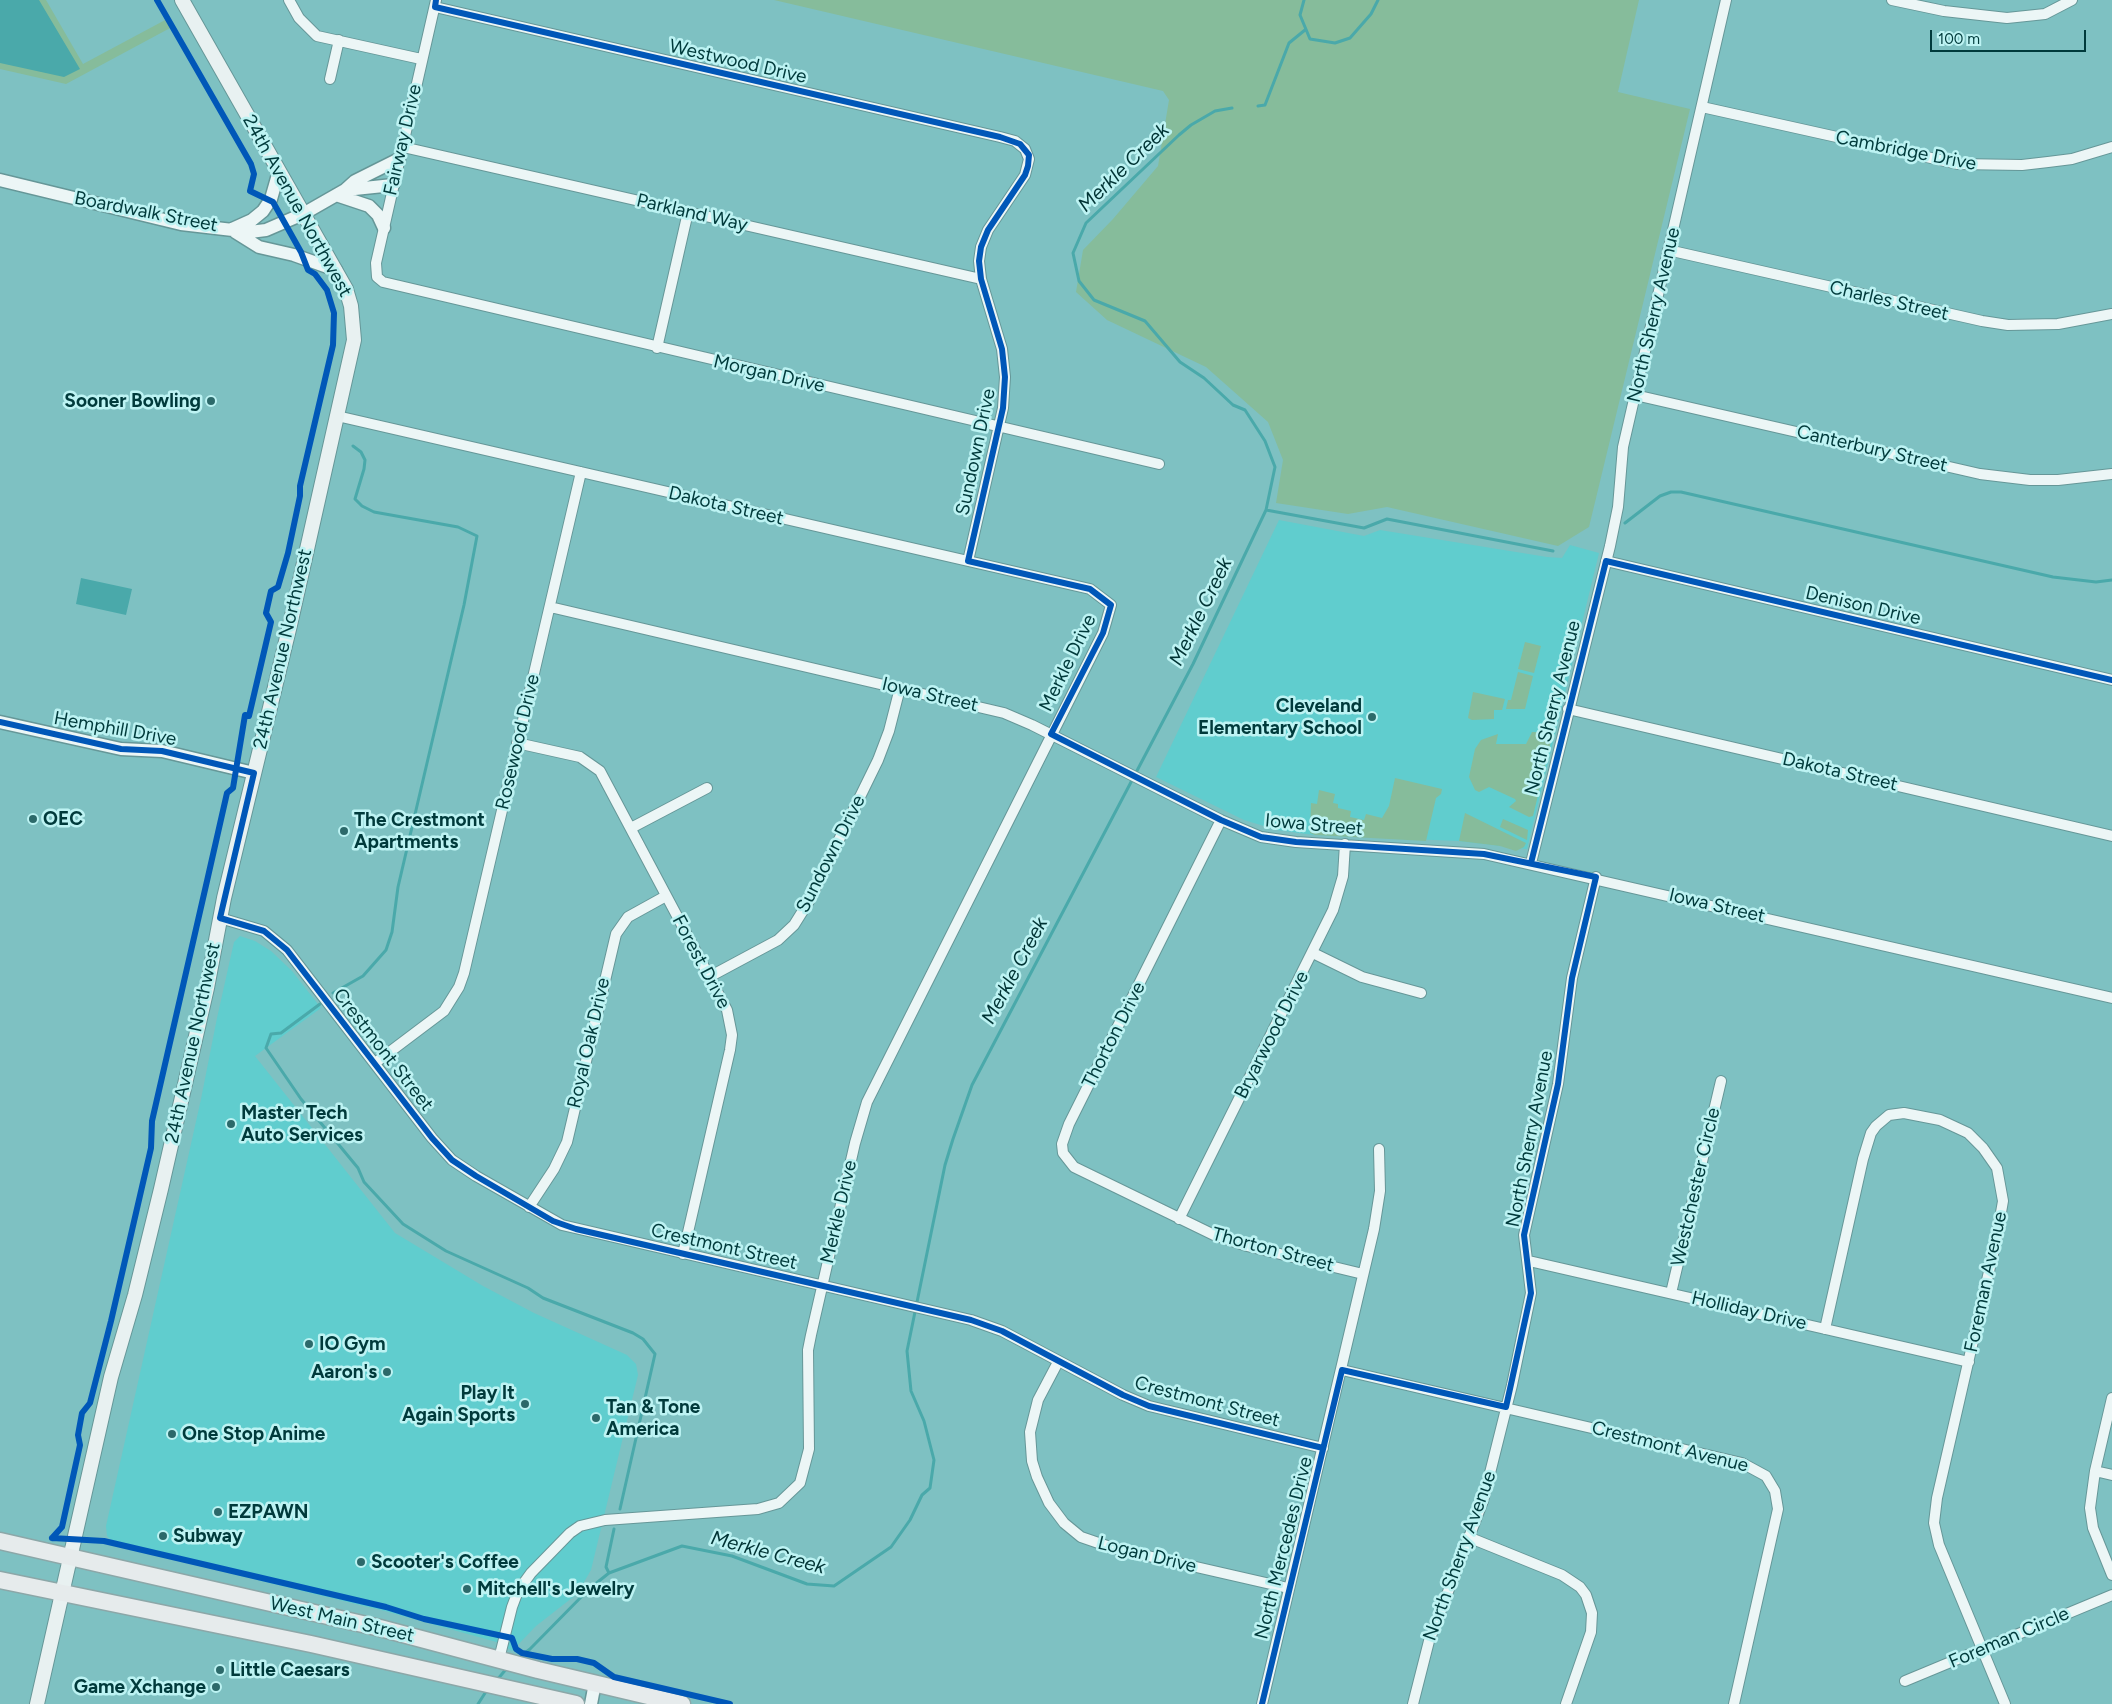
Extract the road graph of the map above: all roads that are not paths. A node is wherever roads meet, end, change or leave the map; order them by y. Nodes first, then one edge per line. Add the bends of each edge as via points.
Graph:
1 (182, 0) edge
2 (289, 0) edge
3 (1726, 0) edge
4 (1892, 0) edge
5 (2072, 0) edge
6 (435, 3) edge
7 (339, 40) junction
8 (421, 59) junction
9 (330, 79) dead end
10 (1702, 107) junction
11 (2112, 146) edge
12 (401, 153) junction
13 (1029, 155) joint
14 (279, 171) junction
15 (0, 180) edge
16 (393, 185) junction
17 (340, 193) junction
18 (688, 212) junction
19 (304, 214) junction
20 (384, 228) junction
21 (230, 229) junction
22 (1668, 250) junction
23 (336, 270) junction
24 (981, 279) junction
25 (380, 280) joint
26 (2112, 314) edge
27 (657, 348) junction
28 (1635, 395) junction
29 (337, 416) junction
30 (999, 426) junction
31 (1159, 464) dead end
32 (581, 472) junction
33 (2112, 474) edge
34 (1606, 561) junction
35 (968, 562) junction
36 (1111, 605) joint
37 (550, 607) junction
38 (2112, 680) edge
39 (900, 688) junction
40 (1568, 709) junction
41 (0, 722) edge
42 (1050, 734) junction
43 (517, 743) junction
44 (254, 773) junction
45 (707, 788) dead end
46 (1221, 820) junction
47 (631, 828) junction
48 (2112, 836) edge
49 (1345, 844) junction
50 (1531, 863) junction
51 (1596, 877) junction
52 (666, 896) junction
53 (220, 918) junction
54 (1314, 952) junction
55 (709, 976) junction
56 (1421, 994) dead end
57 (2112, 998) edge
58 (375, 1063) junction
59 (1721, 1080) dead end
60 (1379, 1150) dead end
61 (529, 1207) junction
62 (1157, 1208) joint
63 (1179, 1219) junction
64 (683, 1254) junction
65 (1528, 1261) junction
66 (1363, 1274) junction
67 (822, 1285) junction
68 (1671, 1293) junction
69 (1825, 1329) junction
70 (1058, 1362) junction
71 (1969, 1362) junction
72 (1342, 1370) junction
73 (2112, 1398) edge
74 (1506, 1407) junction
75 (1323, 1448) junction
76 (2095, 1471) junction
77 (2112, 1475) edge
78 (1468, 1538) junction
79 (0, 1541) edge
80 (70, 1557) junction
81 (2112, 1575) edge
82 (0, 1580) edge
83 (1288, 1588) junction
84 (60, 1593) junction
85 (2112, 1594) edge
86 (1982, 1650) junction
87 (502, 1660) junction
88 (1906, 1681) dead end
89 (595, 1683) junction
90 (37, 1704) edge
91 (576, 1704) edge
92 (591, 1704) edge
93 (682, 1704) edge
94 (1262, 1704) edge
95 (1412, 1704) edge
96 (1566, 1704) edge
97 (1734, 1704) edge
98 (2005, 1704) edge

1 - 14 main road, 24th Avenue Northwest
2 - 7 street via 311,31 318,36
3 - 10 street, North Sherry Avenue
4 - 5 street via 1944,11 2007,18 2045,14
6 - 8 street, Fairway Drive
6 - 13 street, Westwood Drive via 1000,137 1020,144
7 - 8 street
7 - 9 street
8 - 12 street, Fairway Drive
10 - 11 street, Cambridge Drive via 1958,164 2048,162 2072,159
10 - 22 street, North Sherry Avenue
12 - 16 street, Fairway Drive
12 - 17 street, Boardwalk Street
12 - 18 street, Parkland Way
13 - 24 street, Sundown Drive via 1025,175 984,238 979,261
14 - 19 main road, 24th Avenue Northwest
14 - 21 street via 271,199 263,211 252,220
15 - 21 street, Boardwalk Street via 181,224
16 - 17 street
16 - 20 street, Fairway Drive
17 - 19 street, Boardwalk Street
17 - 20 street via 369,206
18 - 24 street, Parkland Way
18 - 27 street
19 - 21 street, Boardwalk Street via 266,230
19 - 23 main road, 24th Avenue Northwest
20 - 25 street, Fairway Drive via 376,270
21 - 23 street via 259,247 294,254
22 - 26 street, Charles Street via 1982,321 2058,324
22 - 28 street, North Sherry Avenue
23 - 29 main road, 24th Avenue Northwest via 351,306 354,340
24 - 30 street, Sundown Drive via 996,324 1004,363 1003,408
25 - 27 street, Morgan Drive via 395,287
27 - 30 street, Morgan Drive
28 - 33 street, Canterbury Street via 1980,474 2039,480
28 - 34 street, North Sherry Avenue
29 - 32 street, Dakota Street
29 - 44 main road, 24th Avenue Northwest
30 - 31 street, Morgan Drive
30 - 35 street, Sundown Drive
32 - 35 street, Dakota Street
32 - 37 street, Rosewood Drive
34 - 38 street, Denison Drive
34 - 40 street, North Sherry Avenue
35 - 36 street, Dakota Street via 1090,589
36 - 42 street, Merkle Drive via 1103,633
37 - 39 street, Iowa Street
37 - 43 street, Rosewood Drive
39 - 42 street, Iowa Street via 1004,713
39 - 55 street, Sundown Drive via 890,731 878,760 794,925 778,940
40 - 48 street, Dakota Street
40 - 50 street, North Sherry Avenue
41 - 44 street, Hemphill Drive via 121,749 162,751
42 - 46 street, Iowa Street
42 - 67 street, Merkle Drive via 867,1102
43 - 47 street, Forest Drive via 559,751 588,761 600,771
43 - 58 street, Rosewood Drive via 459,987 444,1011
44 - 53 main road, 24th Avenue Northwest
45 - 47 street
46 - 49 street, Iowa Street via 1276,840
46 - 62 street, Thorton Drive via 1069,1124 1062,1144 1066,1159 1074,1167
47 - 52 street, Forest Drive
49 - 50 street, Iowa Street via 1468,852
49 - 54 street, Bryarwood Drive via 1340,893
50 - 51 street, Iowa Street
51 - 57 street, Iowa Street
51 - 65 street, North Sherry Avenue via 1572,978 1558,1084 1526,1223 1524,1235
52 - 55 street, Forest Drive
52 - 61 street, Royal Oak Drive via 628,917 616,934 567,1142
53 - 58 street, Crestmont Street via 253,926 273,936
53 - 80 main road, 24th Avenue Northwest via 161,1189 111,1377
54 - 56 street via 1362,977
54 - 63 street, Bryarwood Drive
55 - 64 street, Forest Drive via 727,1010 732,1035
58 - 61 street, Crestmont Street via 452,1160
59 - 68 street, Westchester Circle
60 - 66 street, North Mercedes Drive via 1378,1205
61 - 64 street, Crestmont Street via 562,1225
62 - 63 street, Thorton Street
63 - 66 street, Thorton Street via 1248,1246
64 - 67 street, Crestmont Street
65 - 68 street, Holliday Drive
65 - 74 street, North Sherry Avenue via 1529,1308
66 - 72 street, North Mercedes Drive
67 - 70 street, Crestmont Street via 971,1320 1002,1331
67 - 87 street, Merkle Drive via 808,1350 809,1449 796,1489 780,1503 758,1509 605,1520 580,1526 531,1573 518,1591
68 - 69 street, Holliday Drive
69 - 71 street, Holliday Drive
69 - 71 street, Foreman Avenue via 1871,1133 1882,1119 1897,1113 1940,1120 1959,1128 1983,1148 1997,1168 2002,1190 2001,1218
70 - 75 street, Crestmont Street via 1149,1406
70 - 83 street, Logan Drive via 1038,1400 1030,1432 1037,1477 1049,1503 1064,1523 1082,1537 1113,1548
71 - 86 street, Foreman Avenue via 1934,1523 1938,1545
72 - 74 street, Crestmont Avenue
72 - 75 street, North Mercedes Drive
73 - 76 street
74 - 78 street, North Sherry Avenue via 1489,1481
74 - 97 street, Crestmont Avenue via 1742,1463 1759,1470 1771,1482 1778,1500 1776,1524
75 - 83 street, North Mercedes Drive
76 - 77 street
76 - 81 street via 2090,1518
78 - 95 street, North Sherry Avenue via 1428,1641
78 - 96 street via 1562,1575 1586,1594 1592,1613 1591,1632
79 - 80 main road, West Main Street
80 - 84 main road, 24th Avenue Northwest
80 - 87 main road, West Main Street via 380,1628
82 - 84 main road, West Main Street
83 - 94 street, North Mercedes Drive
84 - 90 main road, 24th Avenue Northwest
84 - 91 main road, West Main Street via 311,1644
85 - 86 street, Foreman Circle
86 - 88 street, Foreman Circle
86 - 98 street, Foreman Avenue
87 - 89 main road, West Main Street
89 - 92 street
89 - 93 main road, West Main Street

